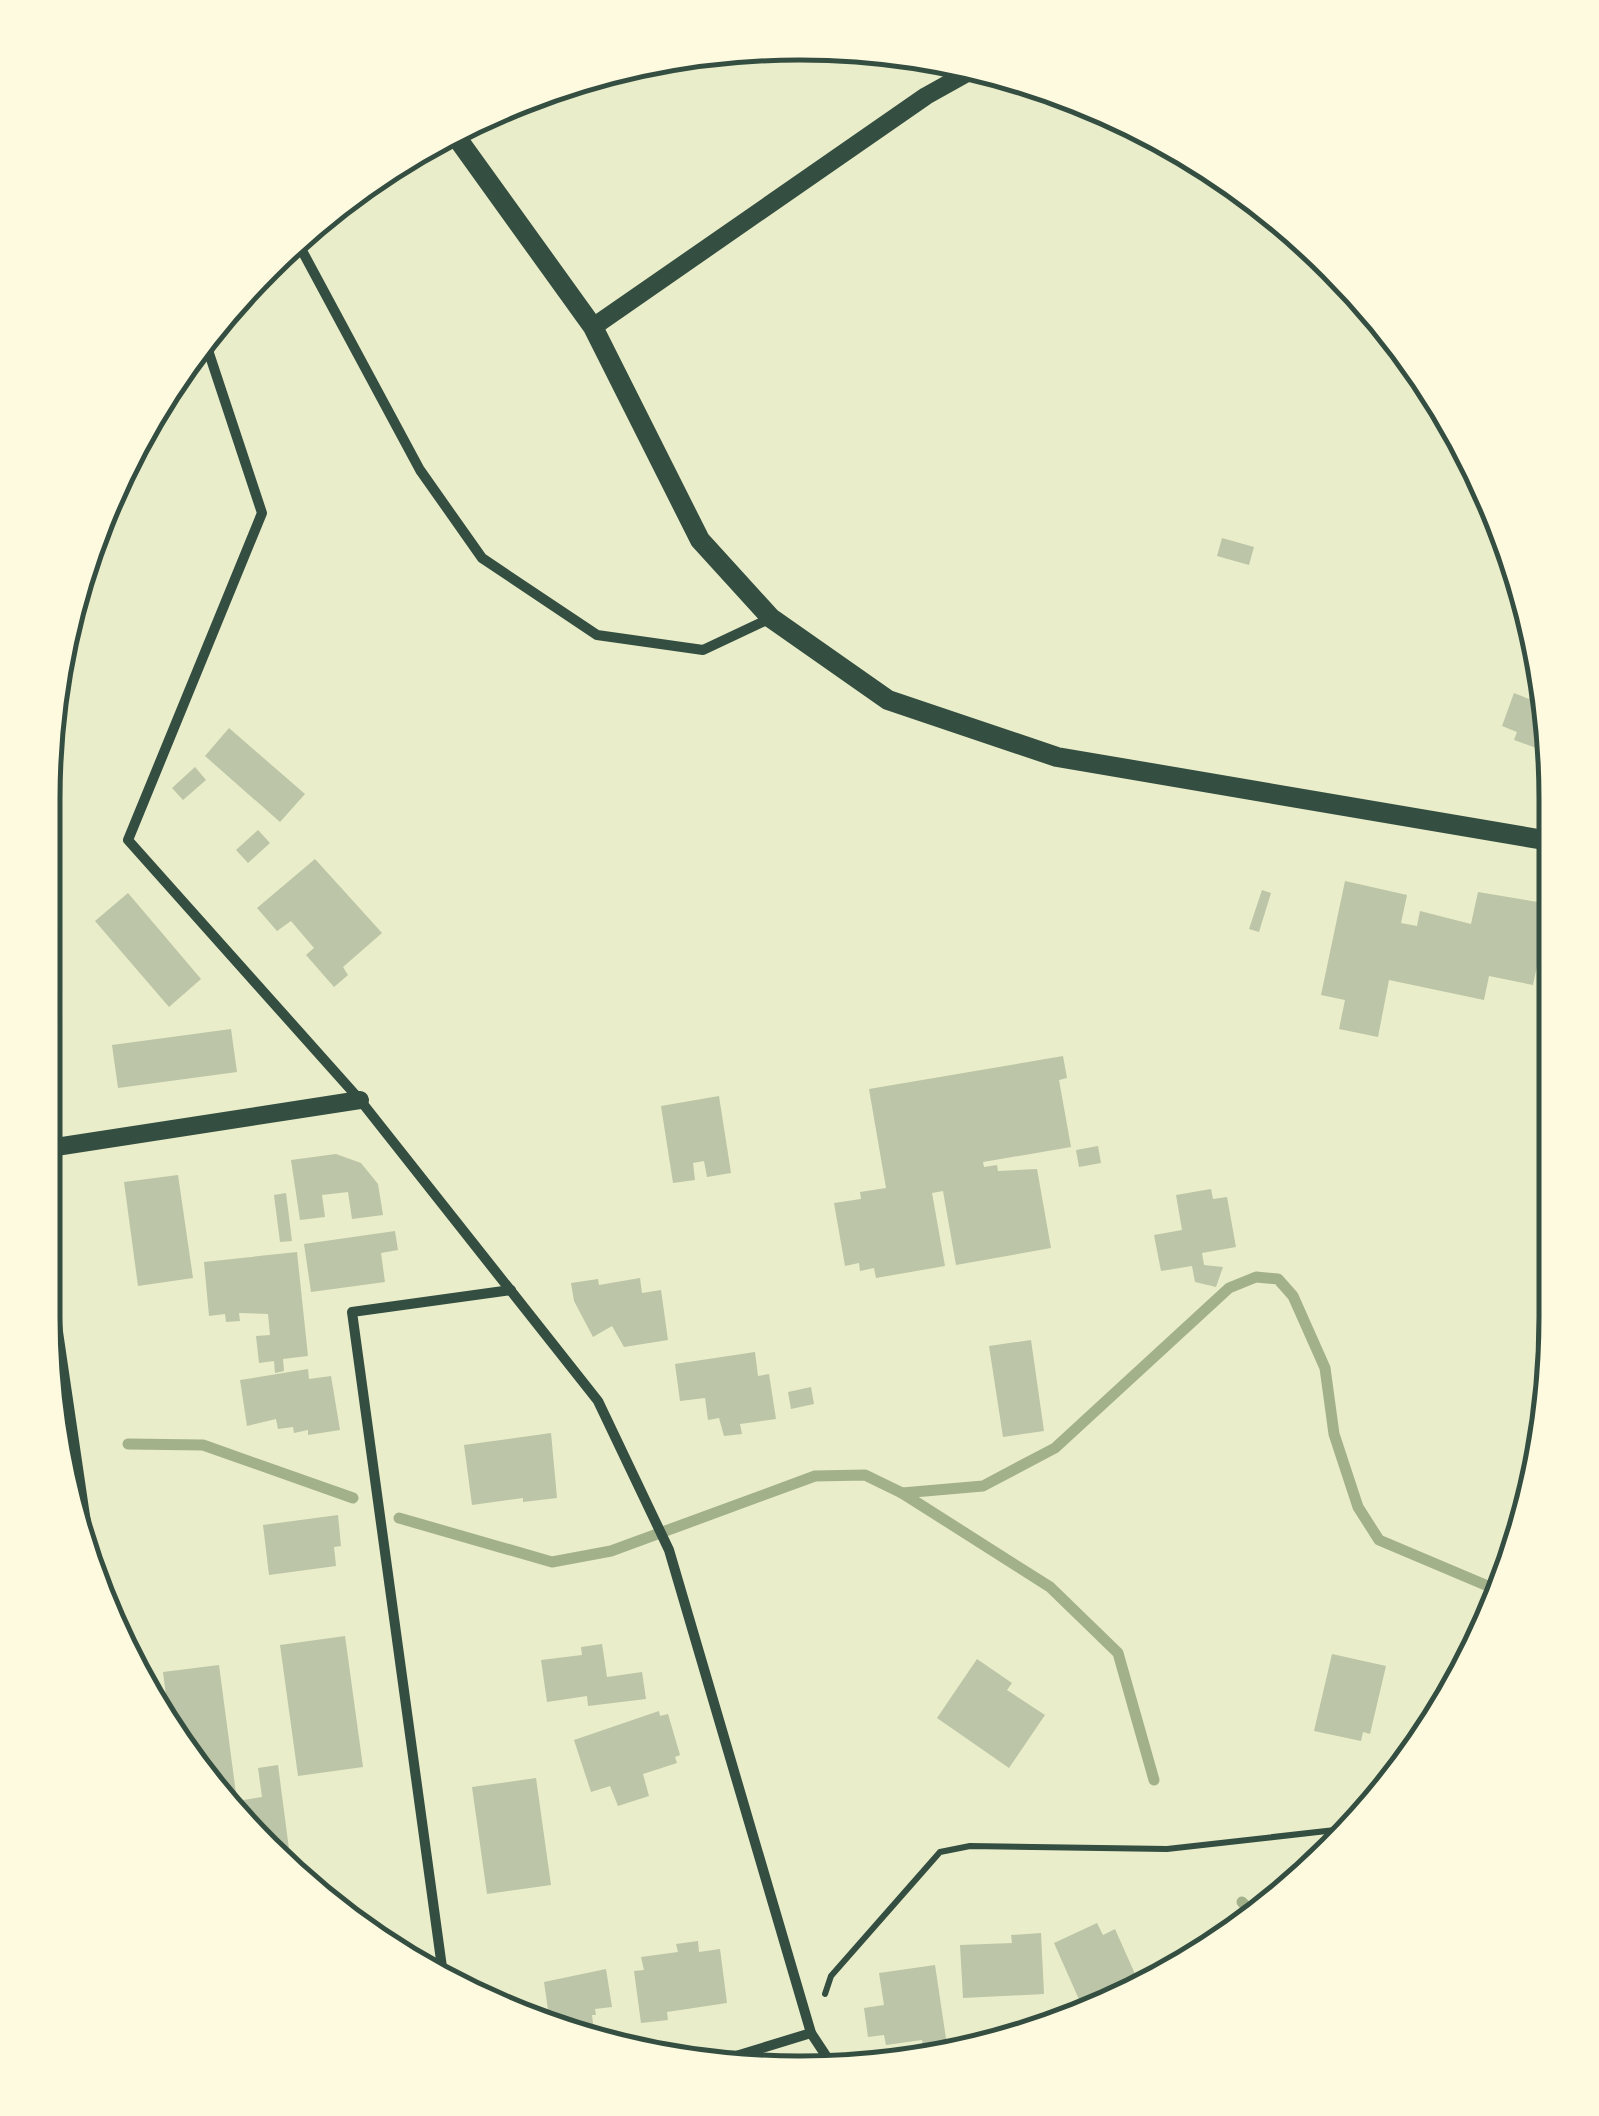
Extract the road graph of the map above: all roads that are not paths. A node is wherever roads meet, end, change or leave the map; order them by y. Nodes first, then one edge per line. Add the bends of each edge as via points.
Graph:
1 (958, 77) edge
2 (460, 142) edge
3 (303, 252) edge
4 (594, 326) junction
5 (209, 354) edge
6 (770, 618) junction
7 (1539, 838) edge
8 (360, 1100) junction
9 (60, 1146) edge
10 (511, 1290) junction
11 (441, 1963) edge
12 (812, 2033) junction
13 (747, 2054) edge
14 (826, 2055) edge

1 - 4 street
2 - 4 main road
3 - 6 street via 420,470 482,558 596,635 703,650
4 - 6 main road via 700,540
5 - 8 street via 262,512 128,840
6 - 7 main road via 888,700 1057,757
8 - 9 street
8 - 10 street
10 - 11 street via 352,1312
10 - 12 street via 598,1401 670,1550
12 - 13 street
12 - 14 street

